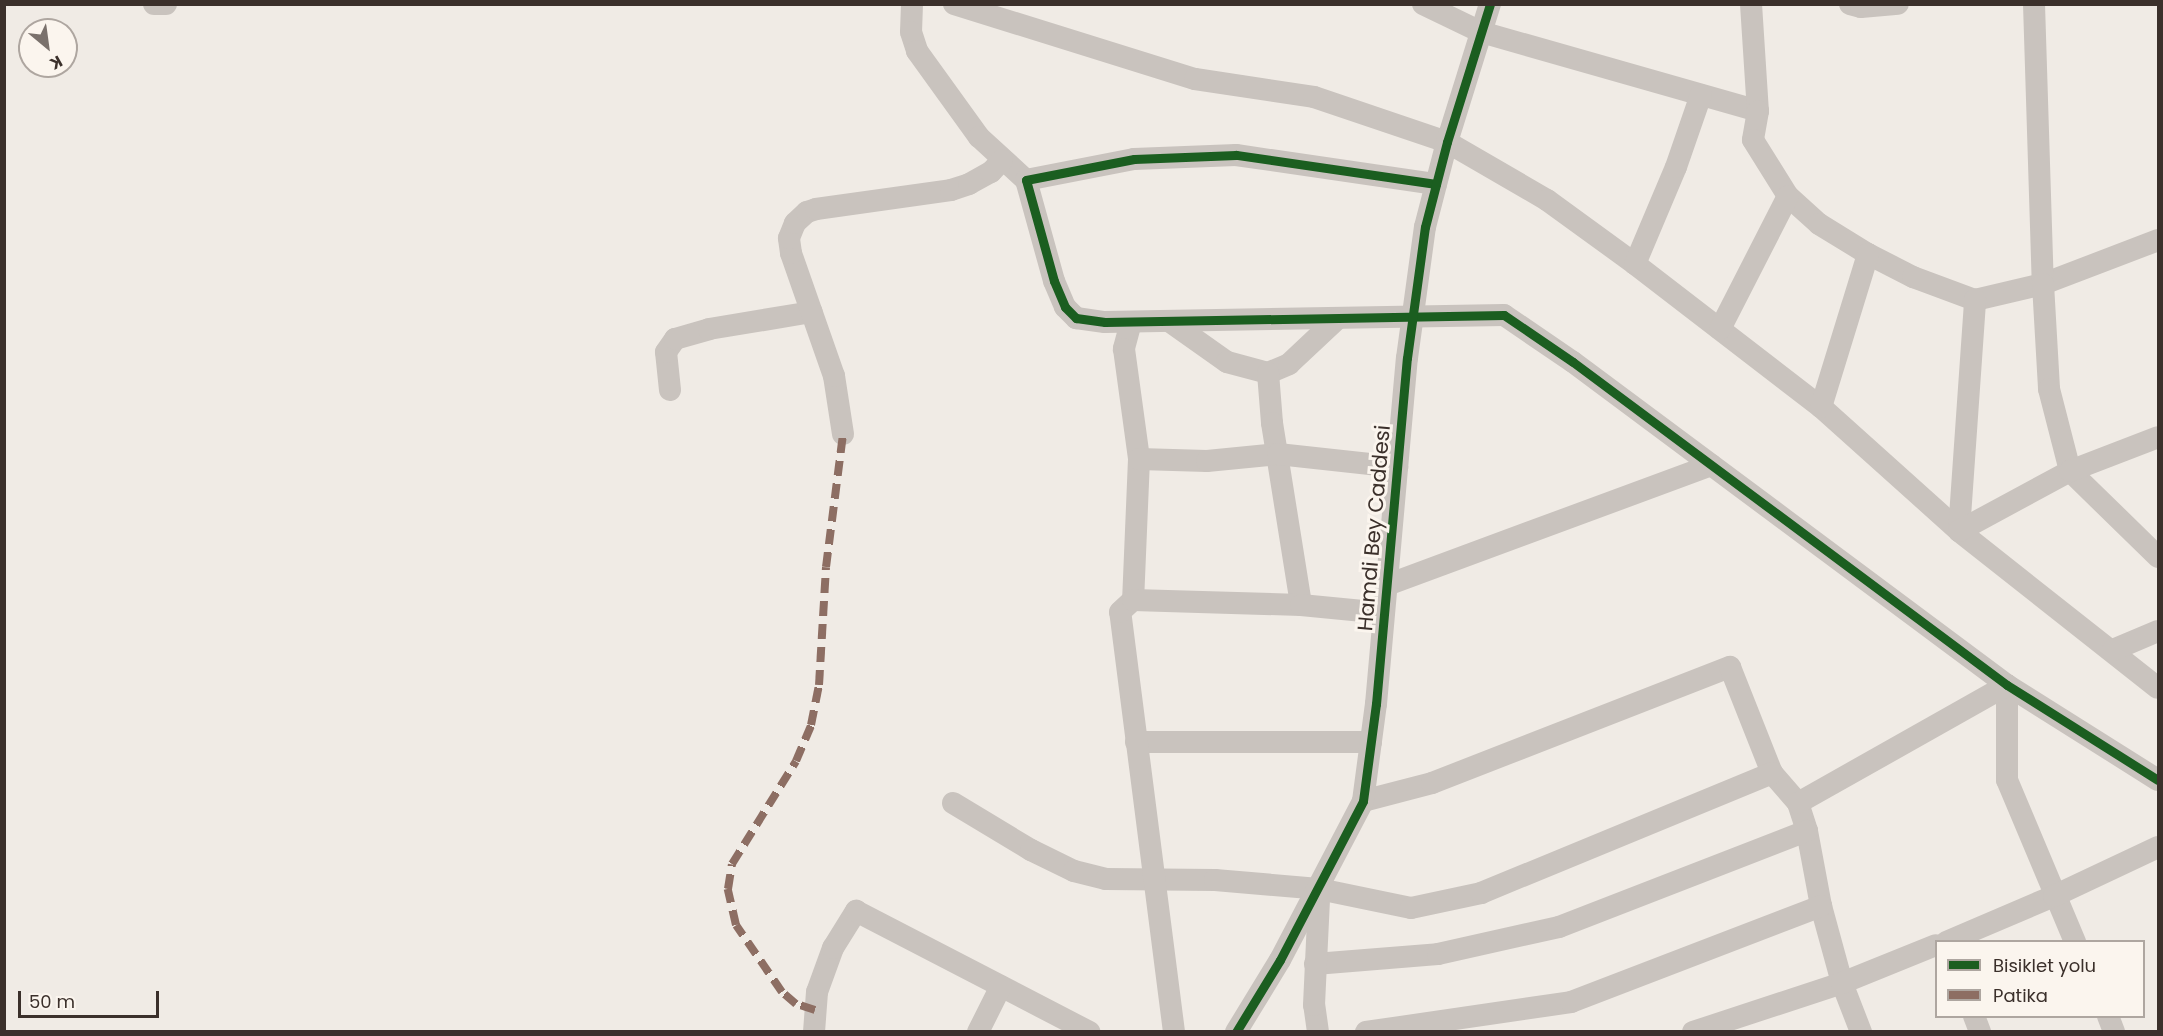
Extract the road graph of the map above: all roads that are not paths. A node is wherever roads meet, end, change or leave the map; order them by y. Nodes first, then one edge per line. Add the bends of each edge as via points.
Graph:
1 (154, 4) edge
2 (166, 4) edge
3 (912, 4) edge
4 (954, 4) edge
5 (1423, 4) edge
6 (1490, 4) edge
7 (1751, 4) edge
8 (1850, 4) edge
9 (1898, 4) edge
10 (2034, 4) edge
11 (1481, 32) junction
12 (1701, 95) junction
13 (1758, 111) junction
14 (1447, 142) junction
15 (1002, 160) junction
16 (1026, 180) junction
17 (1436, 184) junction
18 (1788, 196) junction
19 (2158, 240) edge
20 (1868, 254) junction
21 (1635, 264) junction
22 (2043, 284) junction
23 (1975, 300) junction
24 (812, 312) junction
25 (1413, 316) junction
26 (1338, 318) junction
27 (1169, 321) junction
28 (1131, 322) junction
29 (1720, 329) junction
30 (1268, 373) junction
31 (670, 390) dead end
32 (1821, 407) junction
33 (843, 434) dead end
34 (2158, 437) edge
35 (1278, 454) junction
36 (1139, 459) junction
37 (1712, 465) junction
38 (1397, 467) junction
39 (2070, 471) junction
40 (1959, 531) junction
41 (2158, 557) edge
42 (1387, 585) junction
43 (1133, 600) junction
44 (1301, 605) junction
45 (1384, 613) junction
46 (2158, 631) edge
47 (2113, 650) junction
48 (2007, 685) junction
49 (2158, 688) edge
50 (1136, 742) junction
51 (1371, 742) junction
52 (1772, 772) junction
53 (2158, 780) edge
54 (1363, 801) junction
55 (953, 803) dead end
56 (1798, 803) junction
57 (1807, 831) junction
58 (2158, 847) edge
59 (1155, 881) junction
60 (1319, 889) junction
61 (2054, 896) junction
62 (1821, 906) junction
63 (1951, 940) edge
64 (2073, 940) edge
65 (1935, 945) edge
66 (1315, 964) junction
67 (1842, 983) junction
68 (1001, 986) junction
69 (1974, 1018) edge
70 (2108, 1018) edge
71 (814, 1032) edge
72 (978, 1032) edge
73 (1089, 1032) edge
74 (1174, 1032) edge
75 (1236, 1032) edge
76 (1318, 1032) edge
77 (1366, 1032) edge
78 (1693, 1032) edge
79 (1861, 1032) edge
80 (1980, 1032) edge
81 (2114, 1032) edge

1 - 2 street
3 - 15 street via 911,32 917,51 966,122
4 - 14 street via 1196,80 1314,97
5 - 11 street
6 - 11 street, Hamdi Bey Caddesi
7 - 13 street
8 - 9 street
10 - 22 street
11 - 12 street
11 - 14 street, Hamdi Bey Caddesi
12 - 13 street
12 - 21 street
13 - 18 street via 1753,140
14 - 17 street, Hamdi Bey Caddesi
14 - 21 street via 1547,200
15 - 16 street
15 - 24 street via 991,172 951,190 816,209 801,217 791,231 789,246
16 - 17 street via 1134,159 1236,155
16 - 28 street via 1053,281 1065,307 1076,318
17 - 25 street, Hamdi Bey Caddesi via 1425,227
18 - 20 street via 1819,224
18 - 29 street
19 - 22 street
20 - 23 street via 1913,277
20 - 32 street
21 - 29 street
22 - 23 street
22 - 39 street via 2049,389
23 - 40 street
24 - 31 street via 709,329 675,339 666,352
24 - 33 street via 834,376
25 - 26 street
25 - 37 street via 1504,315
25 - 38 street, Hamdi Bey Caddesi
26 - 27 street
26 - 30 street via 1289,364
27 - 28 street
27 - 30 street via 1227,362
28 - 36 street via 1124,349
29 - 32 street
30 - 35 street
32 - 40 street
34 - 39 street
35 - 36 street via 1207,461
35 - 38 street
35 - 44 street
36 - 43 street
37 - 42 street
37 - 48 street
38 - 42 street, Hamdi Bey Caddesi
39 - 40 street
39 - 41 street
40 - 47 street
42 - 45 street, Hamdi Bey Caddesi
43 - 44 street
43 - 50 street via 1120,612
44 - 45 street
45 - 51 street, Hamdi Bey Caddesi
46 - 47 street
47 - 49 street
48 - 53 street
48 - 56 street
48 - 61 street via 2007,780
50 - 51 street
50 - 59 street
51 - 54 street, Hamdi Bey Caddesi
52 - 54 street via 1730,667 1432,783
52 - 56 street
52 - 60 street via 1480,893 1411,908
54 - 60 street, Hamdi Bey Caddesi
55 - 59 street via 1074,871 1106,879
56 - 57 street
57 - 62 street
57 - 66 street via 1559,927 1438,954
58 - 61 street
59 - 60 street via 1215,880
59 - 74 street
60 - 66 street
60 - 75 street, Hamdi Bey Caddesi
61 - 63 street
61 - 64 street
62 - 67 street
62 - 77 street via 1571,1002
65 - 67 street
66 - 76 street
67 - 78 street
67 - 79 street
68 - 71 street via 856,911 833,948 817,992
68 - 72 street
68 - 73 street
69 - 80 street
70 - 81 street

